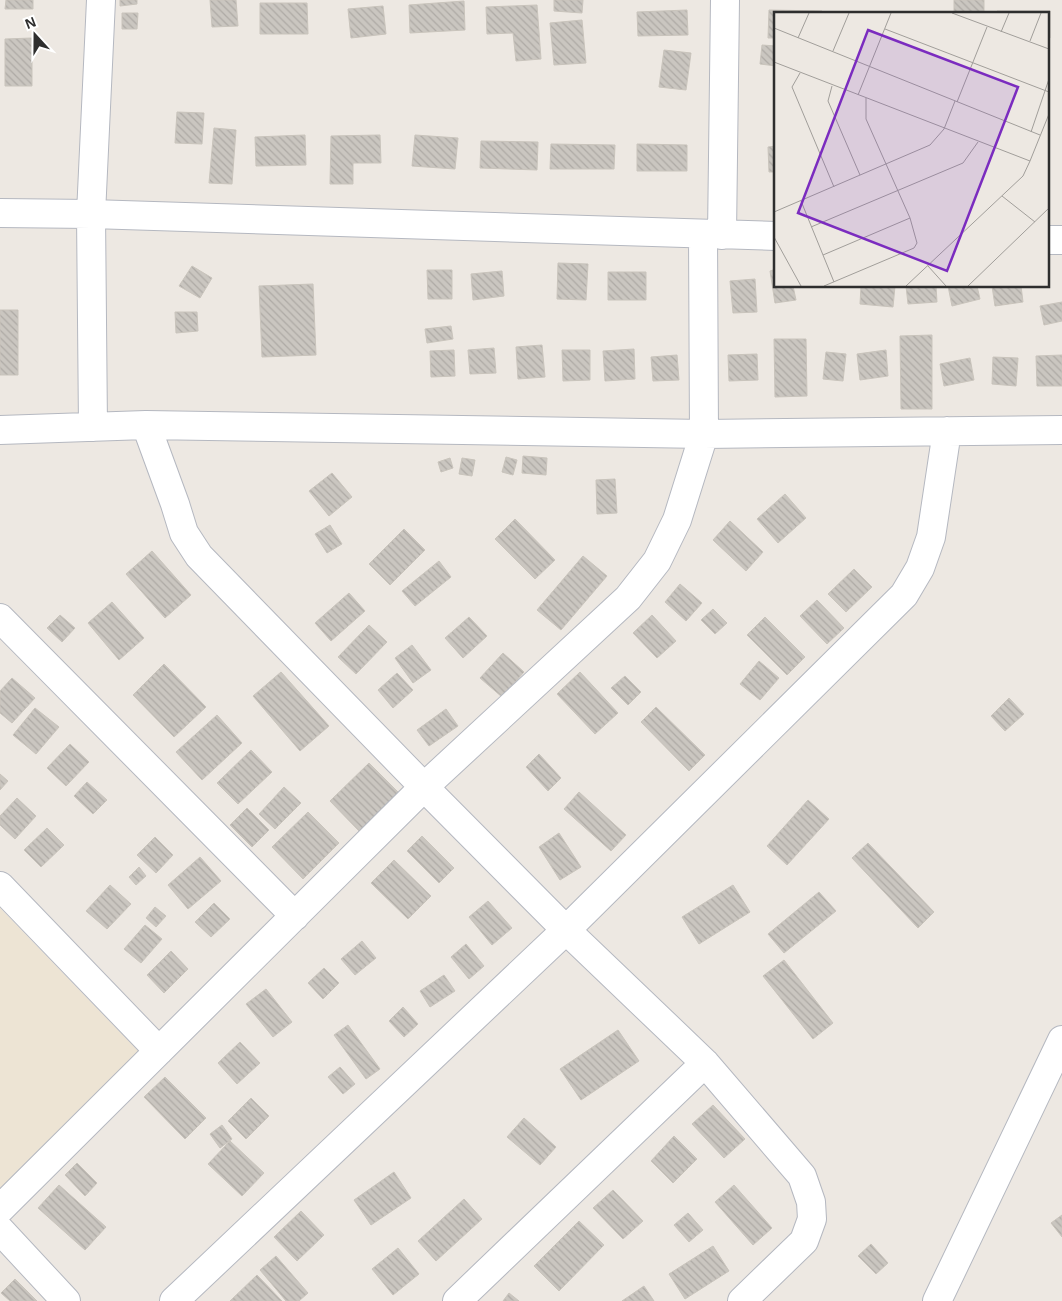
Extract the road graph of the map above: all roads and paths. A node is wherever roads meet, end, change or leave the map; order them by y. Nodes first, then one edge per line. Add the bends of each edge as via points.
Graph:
1 (101, 0) edge
2 (725, 0) edge
3 (0, 213) edge
4 (92, 214) junction
5 (712, 235) junction
6 (774, 236) edge
7 (146, 425) junction
8 (93, 427) junction
9 (0, 430) edge
10 (1062, 430) edge
11 (947, 431) junction
12 (704, 434) junction
13 (0, 618) edge
14 (424, 787) junction
15 (0, 886) edge
16 (295, 916) junction
17 (566, 930) junction
18 (1062, 1040) edge
19 (159, 1051) junction
20 (705, 1063) junction
21 (0, 1209) edge
22 (0, 1230) edge
23 (66, 1301) edge
24 (174, 1301) edge
25 (457, 1301) edge
26 (742, 1301) edge
27 (937, 1301) edge

1 - 4 street
2 - 5 street
3 - 4 street
4 - 5 street
4 - 8 street
5 - 6 street
5 - 12 street
7 - 8 street
7 - 12 street
7 - 14 street via 184,533 199,556
8 - 9 street
10 - 11 street
11 - 12 street
11 - 17 street via 931,537 920,568 904,595
12 - 14 street via 677,520 657,561 628,598
13 - 16 street
14 - 16 street
14 - 17 street
15 - 19 street
16 - 19 street
17 - 20 street
17 - 24 street
18 - 27 street
19 - 21 street
20 - 25 street
20 - 26 street via 802,1176 811,1202 812,1219 804,1241
22 - 23 street

